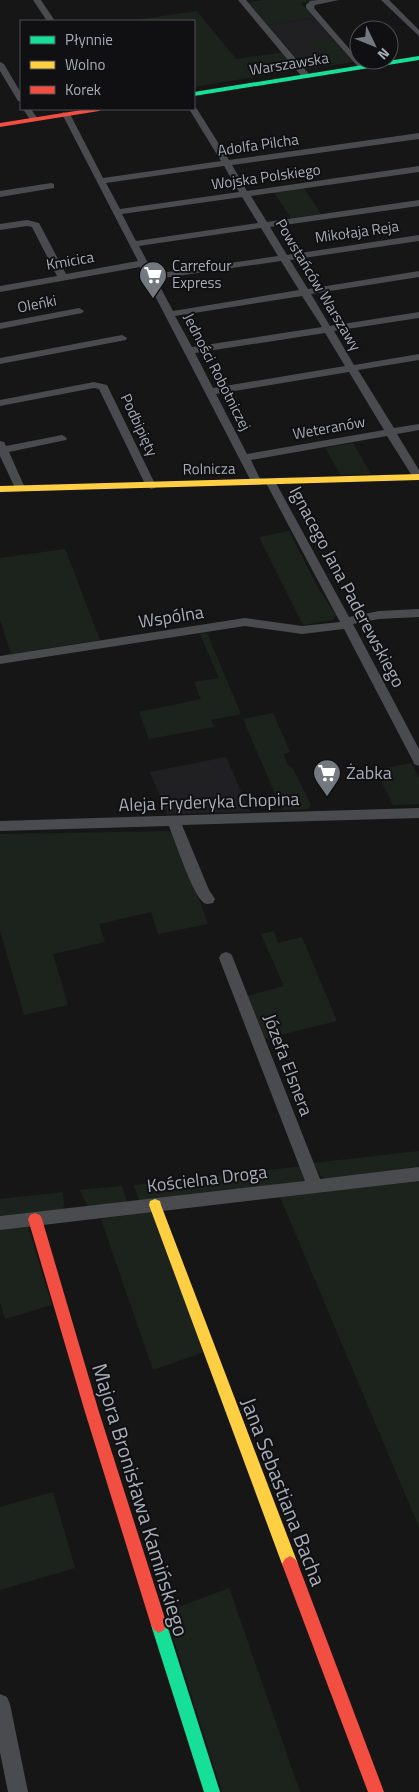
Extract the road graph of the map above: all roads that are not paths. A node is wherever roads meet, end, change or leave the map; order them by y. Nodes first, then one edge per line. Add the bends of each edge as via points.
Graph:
1 (37, 0) edge
2 (242, 0) edge
3 (335, 0) edge
4 (384, 0) edge
5 (49, 20) edge
6 (419, 34) edge
7 (349, 51) edge
8 (414, 62) edge
9 (0, 64) edge
10 (399, 64) edge
11 (349, 69) edge
12 (306, 76) junction
13 (195, 94) edge
14 (20, 97) edge
15 (28, 110) edge
16 (92, 110) edge
17 (194, 110) edge
18 (66, 114) junction
19 (34, 119) junction
20 (0, 124) edge
21 (419, 136) edge
22 (227, 163) junction
23 (419, 169) edge
24 (100, 181) junction
25 (52, 186) dead end
26 (0, 194) edge
27 (246, 194) junction
28 (419, 203) edge
29 (118, 212) junction
30 (264, 226) junction
31 (0, 227) edge
32 (419, 238) edge
33 (134, 244) junction
34 (284, 258) junction
35 (144, 263) junction
36 (419, 274) edge
37 (152, 277) junction
38 (63, 278) junction
39 (0, 289) edge
40 (305, 293) junction
41 (79, 312) dead end
42 (170, 314) junction
43 (419, 315) edge
44 (0, 326) edge
45 (327, 329) junction
46 (122, 338) dead end
47 (188, 351) junction
48 (419, 357) edge
49 (0, 361) edge
50 (352, 368) junction
51 (209, 392) junction
52 (0, 403) edge
53 (419, 428) edge
54 (391, 432) junction
55 (62, 438) dead end
56 (1, 447) edge
57 (244, 458) junction
58 (419, 477) edge
59 (258, 483) junction
60 (271, 483) junction
61 (151, 486) junction
62 (0, 488) edge
63 (20, 488) junction
64 (419, 613) edge
65 (347, 623) junction
66 (0, 660) edge
67 (419, 761) edge
68 (419, 813) edge
69 (174, 822) junction
70 (0, 826) edge
71 (208, 899) dead end
72 (226, 958) dead end
73 (419, 1174) edge
74 (315, 1186) junction
75 (155, 1206) junction
76 (35, 1219) junction
77 (0, 1223) edge
78 (0, 1704) edge
79 (18, 1792) edge
80 (212, 1792) edge
81 (376, 1792) edge

1 - 5 street
2 - 12 street
3 - 7 street via 313,3 310,8
4 - 6 street
8 - 10 street, Warszawska
9 - 14 street
11 - 12 street, Warszawska
12 - 13 street, Warszawska
15 - 19 street
16 - 18 street
17 - 22 street, Powstańców Warszawy
18 - 19 street
18 - 24 street, Jedności Robotniczej
19 - 20 street
21 - 22 street, Adolfa Pilcha
22 - 24 street, Adolfa Pilcha
22 - 27 street, Powstańców Warszawy
23 - 27 street, Wojska Polskiego
24 - 29 street, Jedności Robotniczej
25 - 26 street
27 - 29 street, Wojska Polskiego
27 - 30 street, Powstańców Warszawy
28 - 30 street
29 - 33 street, Jedności Robotniczej
30 - 33 street
30 - 34 street, Powstańców Warszawy
31 - 38 street via 36,225
32 - 34 street, Mikołaja Reja
33 - 35 street, Jedności Robotniczej
34 - 37 street, Mikołaja Reja
34 - 40 street, Powstańców Warszawy
35 - 37 street, Jedności Robotniczej
35 - 38 street, Kmicica
36 - 40 street
37 - 42 street, Jedności Robotniczej
38 - 39 street, Kmicica
40 - 42 street
40 - 45 street, Powstańców Warszawy
41 - 44 street, Oleńki
42 - 47 street, Jedności Robotniczej
43 - 45 street
45 - 47 street
45 - 50 street, Powstańców Warszawy
46 - 49 street
47 - 51 street, Jedności Robotniczej
48 - 50 street
50 - 51 street
50 - 54 street, Powstańców Warszawy
51 - 57 street, Jedności Robotniczej
52 - 61 street, Podbipięty via 94,385 103,387
53 - 54 street, Weteranów
54 - 57 street, Weteranów
54 - 58 street, Powstańców Warszawy
55 - 56 street
56 - 63 street
57 - 59 street, Jedności Robotniczej
58 - 60 street, Rolnicza
59 - 60 street, Rolnicza
59 - 61 street, Rolnicza
60 - 65 street, Ignacego Jana Paderewskiego
61 - 63 street, Rolnicza
62 - 63 street, Rolnicza
64 - 65 street via 378,615
65 - 66 street, Wspólna via 302,630 245,622
65 - 67 street, Ignacego Jana Paderewskiego
68 - 69 street, Aleja Fryderyka Chopina
69 - 70 street, Aleja Fryderyka Chopina
69 - 71 street
72 - 74 street, Józefa Elsnera
73 - 74 street, Kościelna Droga
74 - 75 street, Kościelna Droga
75 - 76 street, Kościelna Droga
75 - 81 street, Jana Sebastiana Bacha
76 - 77 street, Kościelna Droga
76 - 80 street, Majora Bronisława Kamińskiego via 92,1412
78 - 79 street

